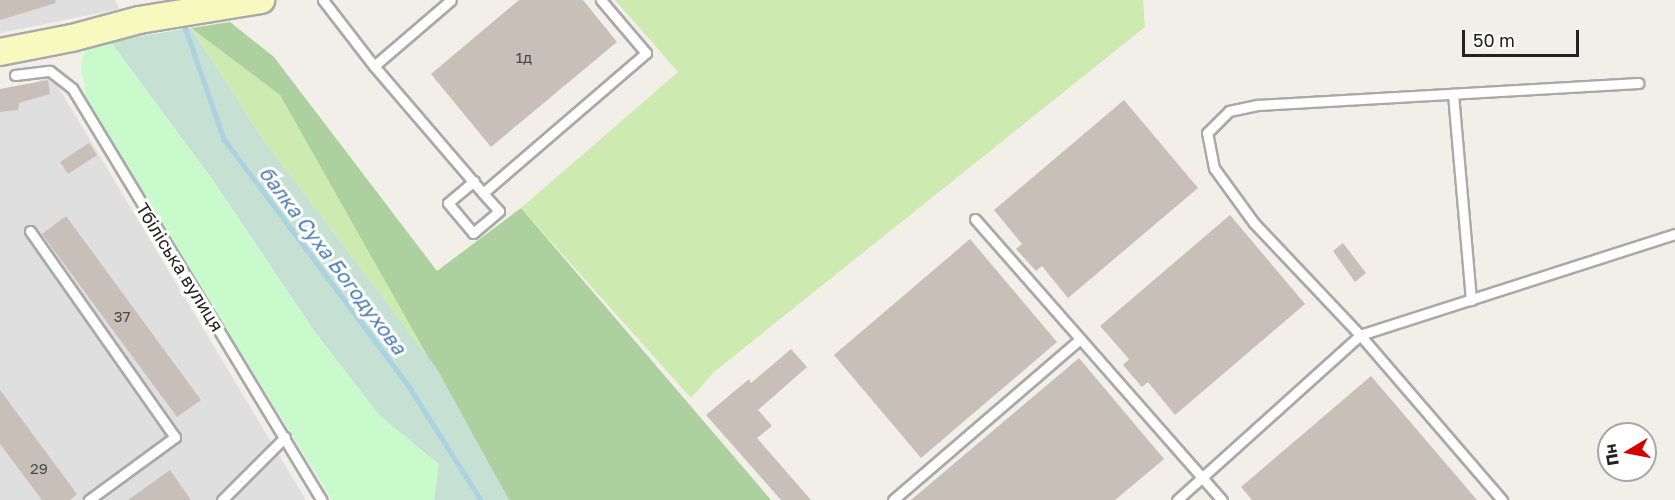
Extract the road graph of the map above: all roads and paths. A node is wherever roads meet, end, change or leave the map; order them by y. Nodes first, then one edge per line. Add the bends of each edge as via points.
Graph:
1 (261, 0) edge
2 (323, 0) edge
3 (452, 0) edge
4 (600, 0) edge
5 (135, 10) edge
6 (0, 52) edge
7 (374, 66) junction
8 (15, 75) dead end
9 (1638, 83) dead end
10 (1453, 94) junction
11 (474, 181) junction
12 (483, 193) junction
13 (975, 219) dead end
14 (30, 231) dead end
15 (1675, 234) edge
16 (1471, 300) junction
17 (1360, 335) junction
18 (1080, 339) junction
19 (285, 436) junction
20 (1202, 478) junction
21 (89, 500) edge
22 (222, 500) edge
23 (322, 500) edge
24 (893, 500) edge
25 (1177, 500) edge
26 (1222, 500) edge
27 (1502, 500) edge

1 - 5 street
2 - 7 lane
3 - 7 lane
4 - 12 lane via 646,53
5 - 6 street via 72,38
7 - 11 lane
8 - 19 lane, Тбіліська вулиця via 50,70 72,88
9 - 10 lane
10 - 16 lane
10 - 17 lane via 1257,105 1228,111 1207,133 1214,168 1254,223
11 - 12 lane
11 - 12 lane via 448,203 473,233 499,211
13 - 18 lane
14 - 21 lane via 175,437
15 - 16 lane
16 - 17 lane
17 - 20 lane
17 - 27 lane
18 - 20 lane
18 - 24 lane
19 - 22 lane
19 - 23 lane, Тбіліська вулиця
20 - 25 lane
20 - 26 lane

